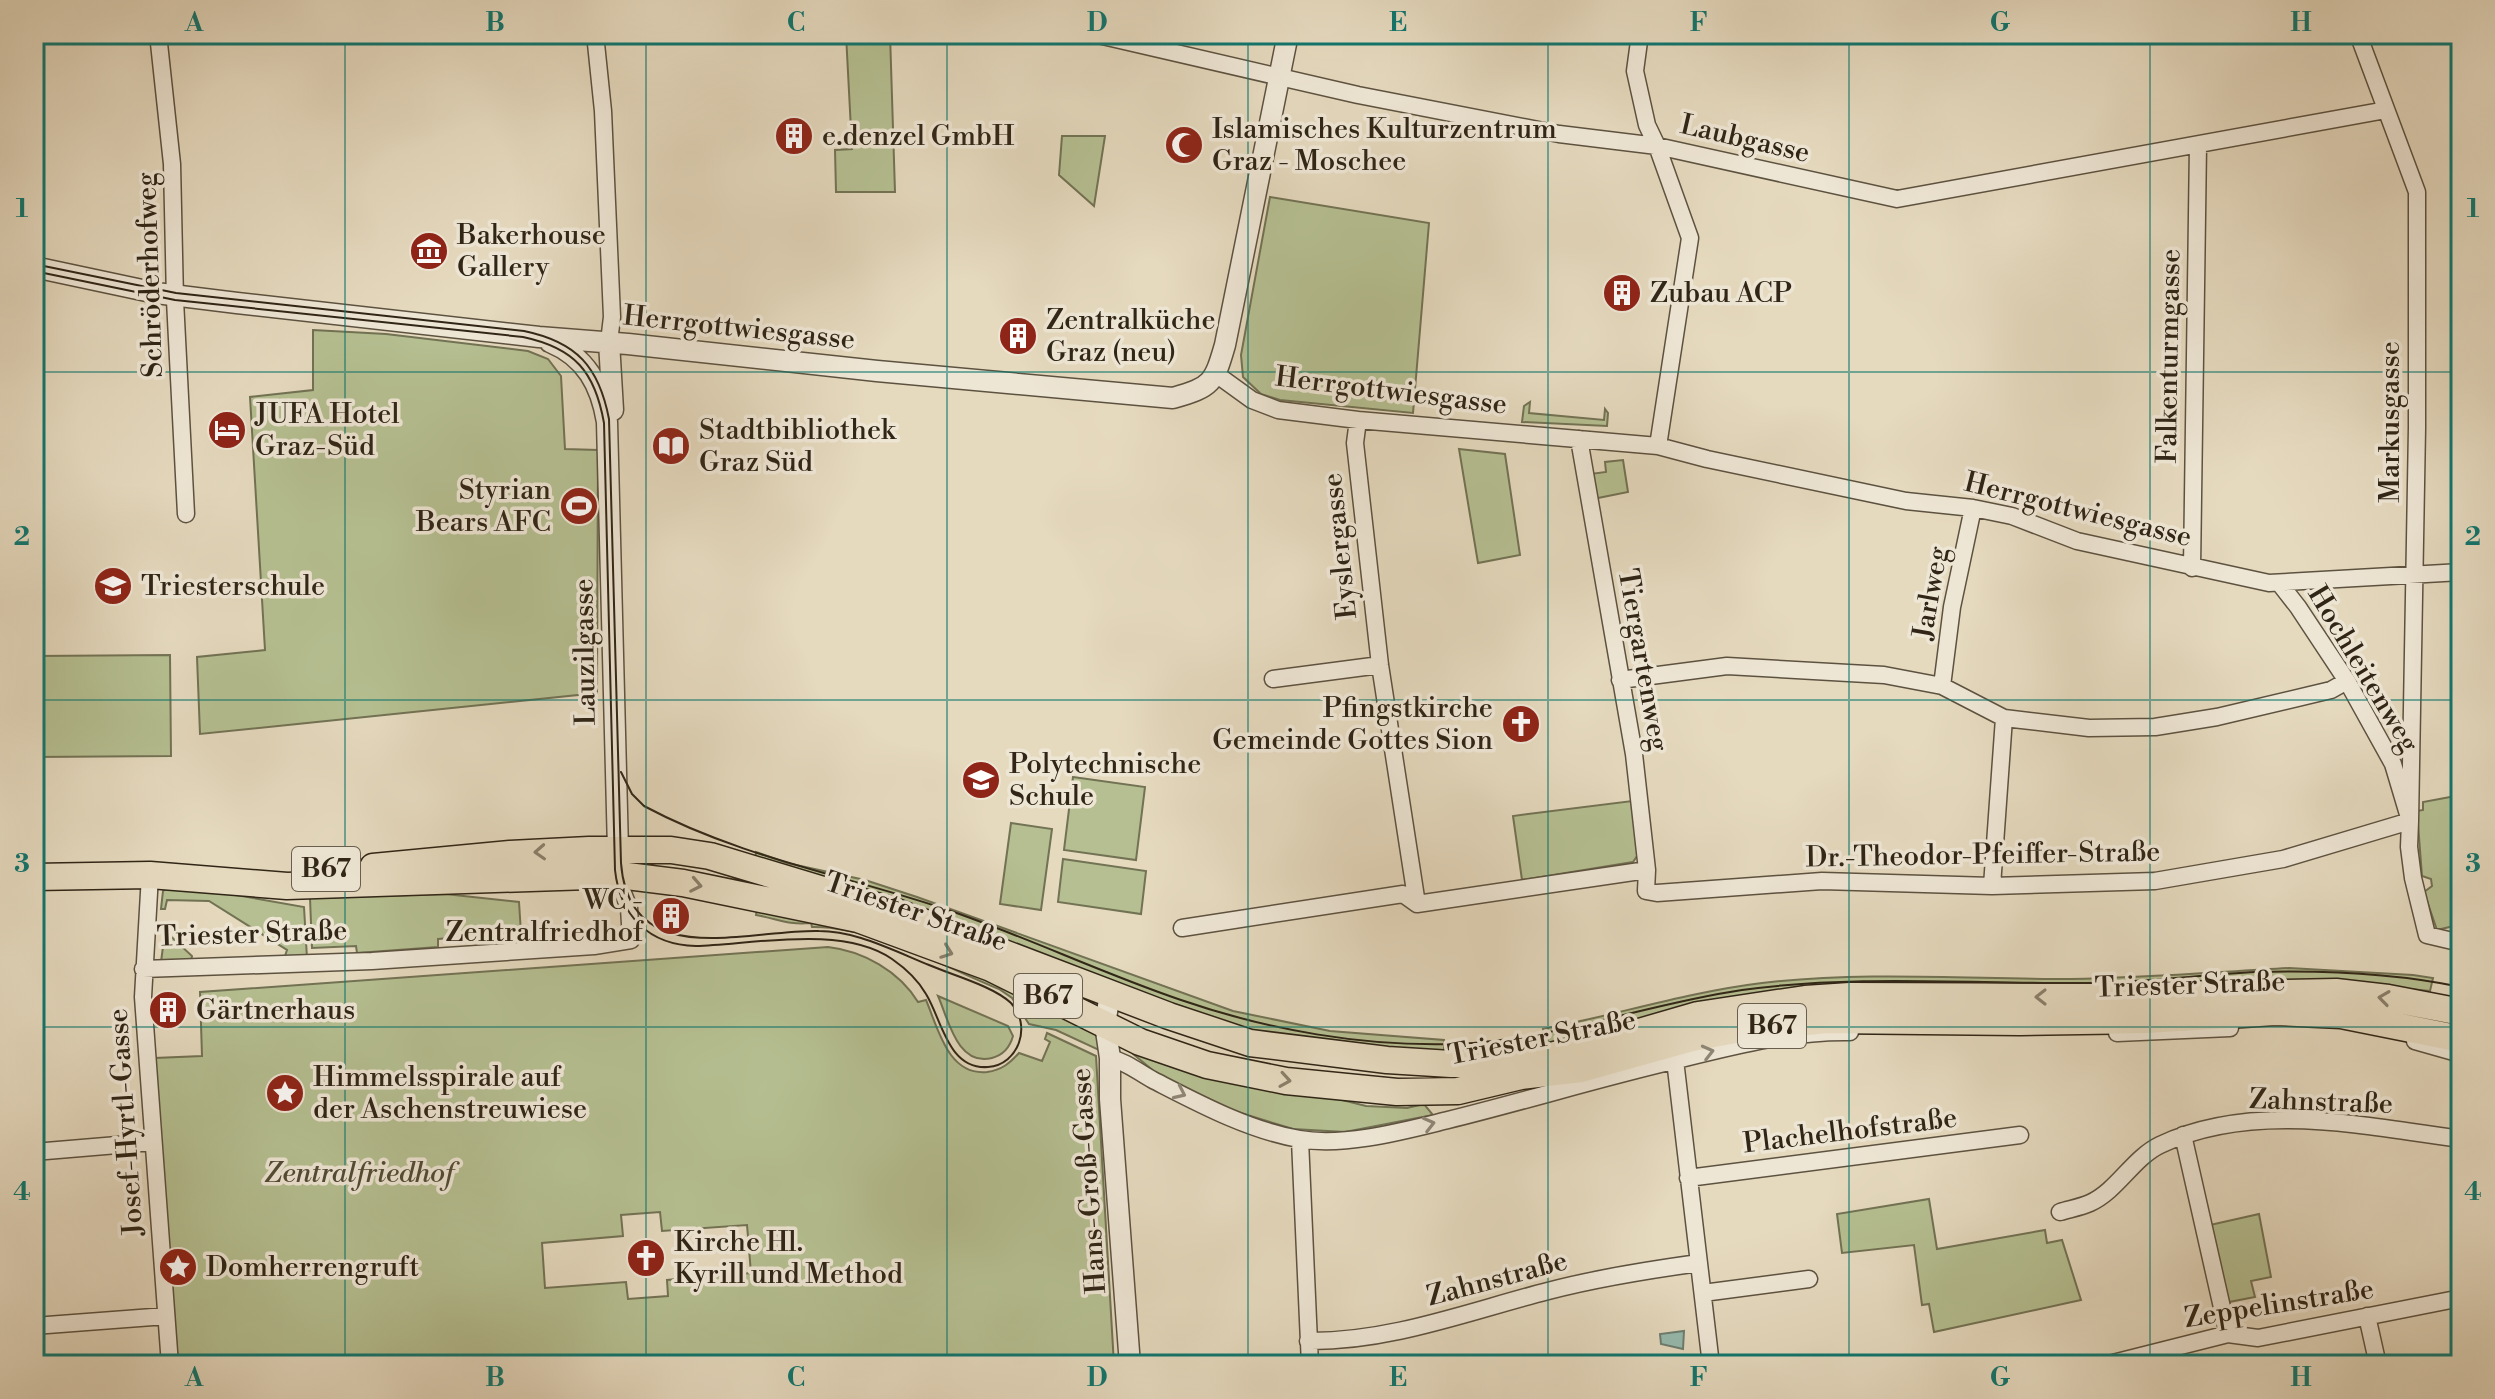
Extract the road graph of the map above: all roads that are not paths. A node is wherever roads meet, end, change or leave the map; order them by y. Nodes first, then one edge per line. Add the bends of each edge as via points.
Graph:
1 (158, 34) edge
2 (595, 34) edge
3 (1094, 34) edge
4 (1288, 34) edge
5 (1640, 34) edge
6 (2358, 34) edge
7 (1279, 78) junction
8 (2386, 110) junction
9 (2198, 145) junction
10 (1657, 146) junction
11 (34, 267) edge
12 (176, 296) junction
13 (539, 337) junction
14 (609, 342) junction
15 (581, 361) junction
16 (1216, 374) junction
17 (1358, 420) junction
18 (1579, 439) junction
19 (1658, 446) junction
20 (609, 453) junction
21 (1973, 508) junction
22 (186, 514) dead end
23 (2192, 568) junction
24 (2461, 572) edge
25 (2415, 576) junction
26 (2280, 584) junction
27 (1380, 665) junction
28 (1273, 679) dead end
29 (1620, 680) junction
30 (2347, 681) junction
31 (1942, 686) junction
32 (2004, 718) junction
33 (2410, 821) junction
34 (34, 860) edge
35 (618, 862) junction
36 (1647, 870) junction
37 (150, 875) junction
38 (34, 877) edge
39 (1992, 886) junction
40 (1646, 891) joint
41 (1417, 904) junction
42 (1182, 928) dead end
43 (2461, 943) edge
44 (143, 969) junction
45 (1110, 994) junction
46 (2461, 1012) edge
47 (1105, 1024) junction
48 (2461, 1039) edge
49 (2461, 1054) edge
50 (1110, 1058) junction
51 (1675, 1060) junction
52 (2020, 1135) dead end
53 (2183, 1135) junction
54 (2461, 1139) edge
55 (1300, 1140) junction
56 (153, 1142) junction
57 (34, 1152) edge
58 (1688, 1178) junction
59 (2060, 1212) dead end
60 (1699, 1263) junction
61 (1809, 1279) dead end
62 (1703, 1293) junction
63 (2461, 1298) edge
64 (166, 1316) junction
65 (2367, 1316) junction
66 (34, 1326) edge
67 (2228, 1334) junction
68 (1308, 1341) junction
69 (170, 1365) edge
70 (1130, 1365) edge
71 (1310, 1365) edge
72 (1711, 1365) edge
73 (2105, 1365) edge
74 (2378, 1365) edge

1 - 12 street, Schröderhofweg via 172,164
2 - 14 street, Lauzilgasse via 603,111
3 - 7 street, Laubgasse
4 - 7 street
5 - 10 street via 1635,71
6 - 8 street, Markusgasse
7 - 10 street, Laubgasse via 1559,134
7 - 16 street
8 - 9 street, Laubgasse
8 - 25 street, Markusgasse via 2417,192
9 - 10 street, Laubgasse via 1897,199
9 - 23 street, Falkenturmgasse
10 - 19 street via 1690,238
11 - 12 street, Herrgottwiesgasse
12 - 13 street, Herrgottwiesgasse
12 - 22 street, Schröderhofweg
13 - 14 street, Herrgottwiesgasse
13 - 15 street, Lauzilgasse
14 - 15 street via 586,351
14 - 16 street, Herrgottwiesgasse via 1173,398 1201,390
14 - 20 street, Lauzilgasse via 614,426
15 - 20 street, Lauzilgasse via 603,399
16 - 17 street, Herrgottwiesgasse via 1266,408
17 - 18 street, Herrgottwiesgasse
17 - 27 street, Eyslergasse via 1355,443
18 - 19 street, Herrgottwiesgasse
18 - 29 street, Tiergartenweg
19 - 21 street, Herrgottwiesgasse via 1906,501
20 - 35 street, Lauzilgasse
21 - 23 street, Herrgottwiesgasse via 2012,516 2077,541
21 - 31 street, Jarlweg
23 - 26 street, Herrgottwiesgasse
24 - 25 street, Herrgottwiesgasse
25 - 26 street, Herrgottwiesgasse
25 - 33 street, Markusgasse
26 - 30 street, Hochleitenweg
27 - 28 street
27 - 41 street, Eyslergasse
29 - 31 street via 1727,666 1884,675
29 - 36 street, Tiergartenweg
30 - 32 street via 2331,690 2155,727 2089,728
30 - 33 street, Hochleitenweg via 2393,764
31 - 32 street
32 - 39 street
33 - 39 street, Dr.-Theodor-Pfeiffer-Straße via 2283,859 2155,881
33 - 43 street, Hochleitenweg via 2413,878 2427,935
35 -> 34 main road, Triester Straße / B67 via 510,854 370,868 285,870 149,859
35 - 37 main road, Triester Straße / B67 via 292,886
35 - 44 street, Triester Straße via 631,940 372,961
35 - 45 main road, Triester Straße / B67 via 671,850 710,856 899,913
35 -> 47 main road, Triester Straße / B67 via 683,883 858,919 991,968
36 - 40 street, Tiergartenweg
36 - 41 street
37 - 38 main road, Triester Straße / B67
37 - 44 street, Josef-Hyrtl-Gasse
39 - 40 street, Dr.-Theodor-Pfeiffer-Straße via 1822,881
41 - 42 street via 1403,894
44 - 56 street, Josef-Hyrtl-Gasse
46 -> 45 main road, Triester Straße / B67 via 2336,992 1835,997 1698,1015 1534,1060 1451,1064 1250,1043
45 - 47 street, Hans-Groß-Gasse
47 -> 48 main road, Triester Straße / B67 via 1207,1065 1286,1081 1397,1092 1458,1091 1581,1069 1704,1036 1826,1020 2036,1022 2275,1012 2341,1015
47 - 50 street, Hans-Groß-Gasse
51 -> 49 street, Triester Straße via 1753,1040 1839,1032 2159,1033 2292,1024 2386,1033
50 -> 55 street, Triester Straße via 1221,1112
50 - 70 street, Hans-Groß-Gasse
55 -> 51 street, Triester Straße via 1399,1132
51 - 58 street
52 - 58 street, Plachelhofstraße
53 - 54 street, Zahnstraße via 2255,1120 2351,1124
53 - 59 street, Zahnstraße via 2156,1147 2092,1203
53 - 67 street
55 - 68 street
56 - 57 street
56 - 64 street, Josef-Hyrtl-Gasse
58 - 60 street
60 - 62 street
60 - 68 street, Zahnstraße via 1552,1289 1413,1327
61 - 62 street
62 - 72 street
63 - 65 street, Zeppelinstraße
64 - 66 street
64 - 69 street, Josef-Hyrtl-Gasse
65 - 67 street, Zeppelinstraße via 2258,1338
65 - 74 street
67 - 73 street, Zeppelinstraße
68 - 71 street

